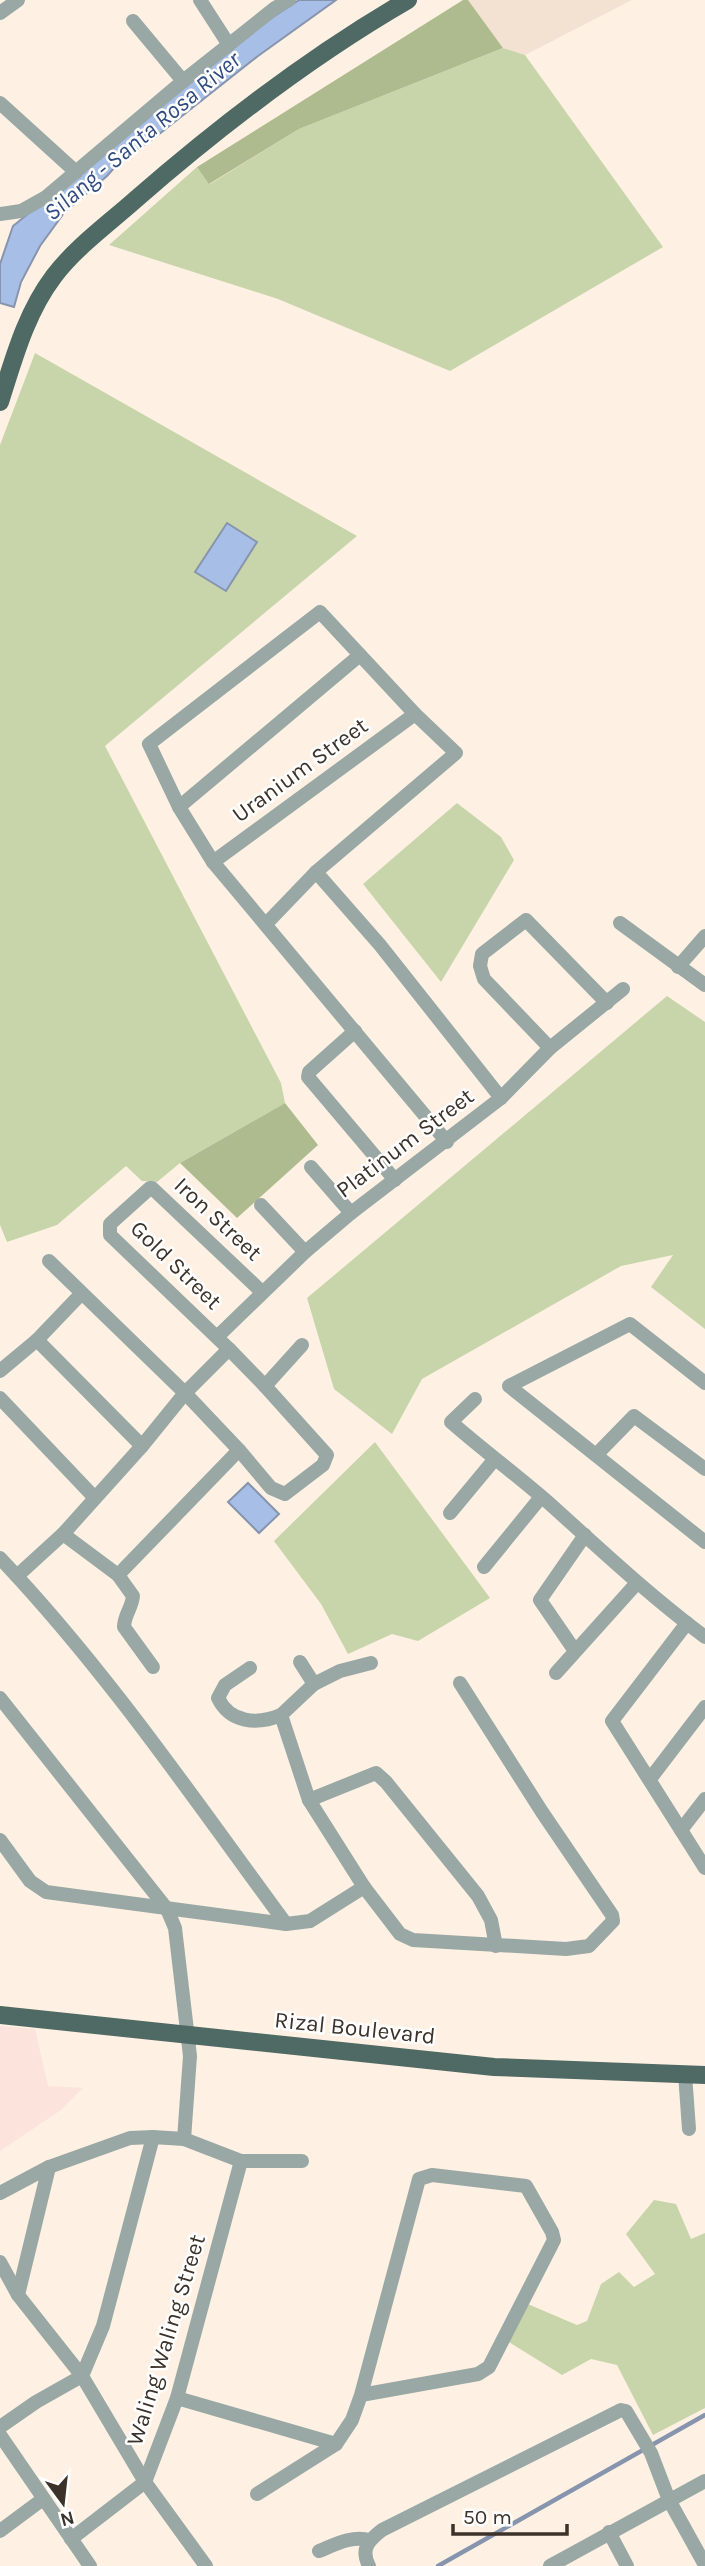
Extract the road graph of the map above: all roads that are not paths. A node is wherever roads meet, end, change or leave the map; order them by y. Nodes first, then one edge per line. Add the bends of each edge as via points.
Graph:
1 (18, 0) edge
2 (200, 0) edge
3 (289, 0) edge
4 (408, 0) edge
5 (273, 4) edge
6 (0, 13) edge
7 (133, 21) dead end
8 (229, 45) junction
9 (183, 81) junction
10 (0, 103) edge
11 (76, 172) junction
12 (0, 214) edge
13 (0, 402) edge
14 (360, 655) junction
15 (415, 714) junction
16 (179, 807) junction
17 (213, 862) junction
18 (316, 872) junction
19 (620, 923) dead end
20 (266, 924) junction
21 (705, 936) edge
22 (678, 967) junction
23 (705, 985) edge
24 (623, 989) dead end
25 (607, 1003) junction
26 (355, 1031) junction
27 (550, 1048) junction
28 (501, 1098) junction
29 (447, 1142) junction
30 (311, 1167) dead end
31 (395, 1180) junction
32 (261, 1205) dead end
33 (351, 1213) junction
34 (110, 1224) joint
35 (305, 1252) junction
36 (49, 1261) dead end
37 (262, 1292) junction
38 (81, 1294) junction
39 (217, 1337) junction
40 (37, 1340) junction
41 (302, 1345) dead end
42 (229, 1349) junction
43 (0, 1371) edge
44 (705, 1383) edge
45 (265, 1386) junction
46 (185, 1393) junction
47 (0, 1398) edge
48 (475, 1399) dead end
49 (142, 1446) junction
50 (239, 1450) junction
51 (597, 1454) junction
52 (494, 1460) junction
53 (705, 1469) edge
54 (94, 1497) junction
55 (541, 1497) junction
56 (450, 1513) dead end
57 (62, 1534) junction
58 (585, 1535) junction
59 (705, 1542) edge
60 (0, 1558) edge
61 (484, 1567) dead end
62 (118, 1575) junction
63 (17, 1576) junction
64 (636, 1584) junction
65 (687, 1623) junction
66 (705, 1637) edge
67 (575, 1651) junction
68 (300, 1662) dead end
69 (371, 1663) dead end
70 (153, 1667) dead end
71 (250, 1668) dead end
72 (556, 1673) dead end
73 (314, 1684) junction
74 (460, 1684) dead end
75 (0, 1699) edge
76 (705, 1707) edge
77 (281, 1715) junction
78 (650, 1779) junction
79 (705, 1799) edge
80 (309, 1800) junction
81 (681, 1830) junction
82 (0, 1840) edge
83 (705, 1868) edge
84 (364, 1887) junction
85 (167, 1909) junction
86 (286, 1924) junction
87 (496, 1946) junction
88 (0, 2015) edge
89 (186, 2035) junction
90 (685, 2074) junction
91 (705, 2075) edge
92 (689, 2129) dead end
93 (153, 2137) junction
94 (184, 2138) junction
95 (241, 2161) junction
96 (302, 2161) dead end
97 (49, 2167) junction
98 (0, 2193) edge
99 (0, 2262) edge
100 (18, 2295) junction
101 (82, 2376) junction
102 (361, 2395) junction
103 (177, 2398) junction
104 (0, 2427) edge
105 (0, 2435) edge
106 (336, 2444) junction
107 (705, 2481) edge
108 (145, 2482) junction
109 (257, 2494) dead end
110 (43, 2499) junction
111 (669, 2500) junction
112 (0, 2531) edge
113 (609, 2532) junction
114 (71, 2539) junction
115 (369, 2540) junction
116 (319, 2551) dead end
117 (705, 2565) edge
118 (90, 2566) edge
119 (206, 2566) edge
120 (369, 2566) edge
121 (550, 2566) edge
122 (626, 2566) edge

1 - 6 street
2 - 8 street
3 - 5 street
4 - 13 main road via 299,71 184,158 54,275 29,315
5 - 8 street
7 - 9 street
8 - 9 street
9 - 11 street
10 - 11 street
11 - 12 street via 21,211
14 - 15 street
14 - 16 street
14 - 16 street via 320,612 149,744
15 - 17 street, Uranium Street
15 - 18 street via 457,753
16 - 17 street
17 - 20 street
18 - 20 street
18 - 28 street
19 - 22 street
20 - 26 street
21 - 22 street
22 - 23 street
24 - 25 street, Platinum Street
25 - 27 street, Platinum Street
25 - 27 street via 526,920 482,954 484,979
26 - 29 street
26 - 31 street via 308,1077
27 - 28 street, Platinum Street
28 - 29 street, Platinum Street
29 - 31 street, Platinum Street
30 - 33 street
31 - 33 street, Platinum Street
32 - 35 street
33 - 35 street, Platinum Street
34 - 37 street, Iron Street via 152,1188
34 - 39 street, Gold Street via 110,1235
35 - 37 street, Platinum Street
36 - 38 street
37 - 39 street, Platinum Street
38 - 40 street
38 - 46 street
39 - 42 street, Gold Street
40 - 43 street
40 - 49 street
41 - 45 street
42 - 45 street, Gold Street
42 - 46 street
44 - 51 street via 630,1324 509,1386
45 - 50 street, Gold Street via 327,1455 326,1460 285,1494 271,1488
46 - 49 street
46 - 50 street
47 - 54 street
48 - 52 street via 452,1422
49 - 54 street
50 - 62 street
51 - 53 street via 634,1416
51 - 59 street
52 - 55 street
52 - 56 street
54 - 57 street
55 - 58 street
55 - 61 street
57 - 62 street
57 - 63 street
58 - 64 street
58 - 67 street via 540,1600
60 - 63 street
62 - 70 street via 133,1596 124,1627
63 - 86 street via 117,1693
64 - 65 street
64 - 67 street
65 - 66 street
65 - 78 street via 612,1721
67 - 72 street
68 - 73 street
69 - 73 street
71 - 77 street via 225,1685 218,1698 223,1708 250,1721
73 - 77 street
74 - 87 street via 613,1921 586,1948
75 - 85 street
76 - 78 street
77 - 80 street
78 - 81 street
79 - 81 street
80 - 84 street
80 - 87 street via 376,1773 478,1896 491,1920
81 - 83 street
82 - 85 street via 30,1881 46,1892
84 - 86 street via 310,1921
84 - 87 street via 400,1934 413,1940
85 - 86 street
85 - 89 street via 175,1928
88 - 89 main road, Rizal Boulevard
89 - 90 main road, Rizal Boulevard via 494,2067
89 - 94 street via 190,2056
90 - 91 main road, Rizal Boulevard
90 - 92 street
93 - 94 street
93 - 97 street via 130,2138
93 - 101 street via 103,2326
94 - 95 street
95 - 96 street
95 - 103 street, Waling Waling Street
97 - 98 street
97 - 100 street
99 - 100 street
100 - 101 street
101 - 104 street
101 - 108 street
102 - 102 street via 419,2179 432,2175 526,2186 554,2240 489,2367 478,2374
102 - 106 street
103 - 106 street
103 - 108 street, Waling Waling Street
105 - 110 street
106 - 109 street
107 - 111 street
108 - 114 street, Waling Waling Street
108 - 119 street
110 - 112 street
110 - 114 street
111 - 113 street
111 - 115 street via 649,2448 621,2410
111 - 117 street
113 - 121 street
113 - 122 street
114 - 118 street
115 - 116 street via 349,2540
115 - 120 street via 365,2552

